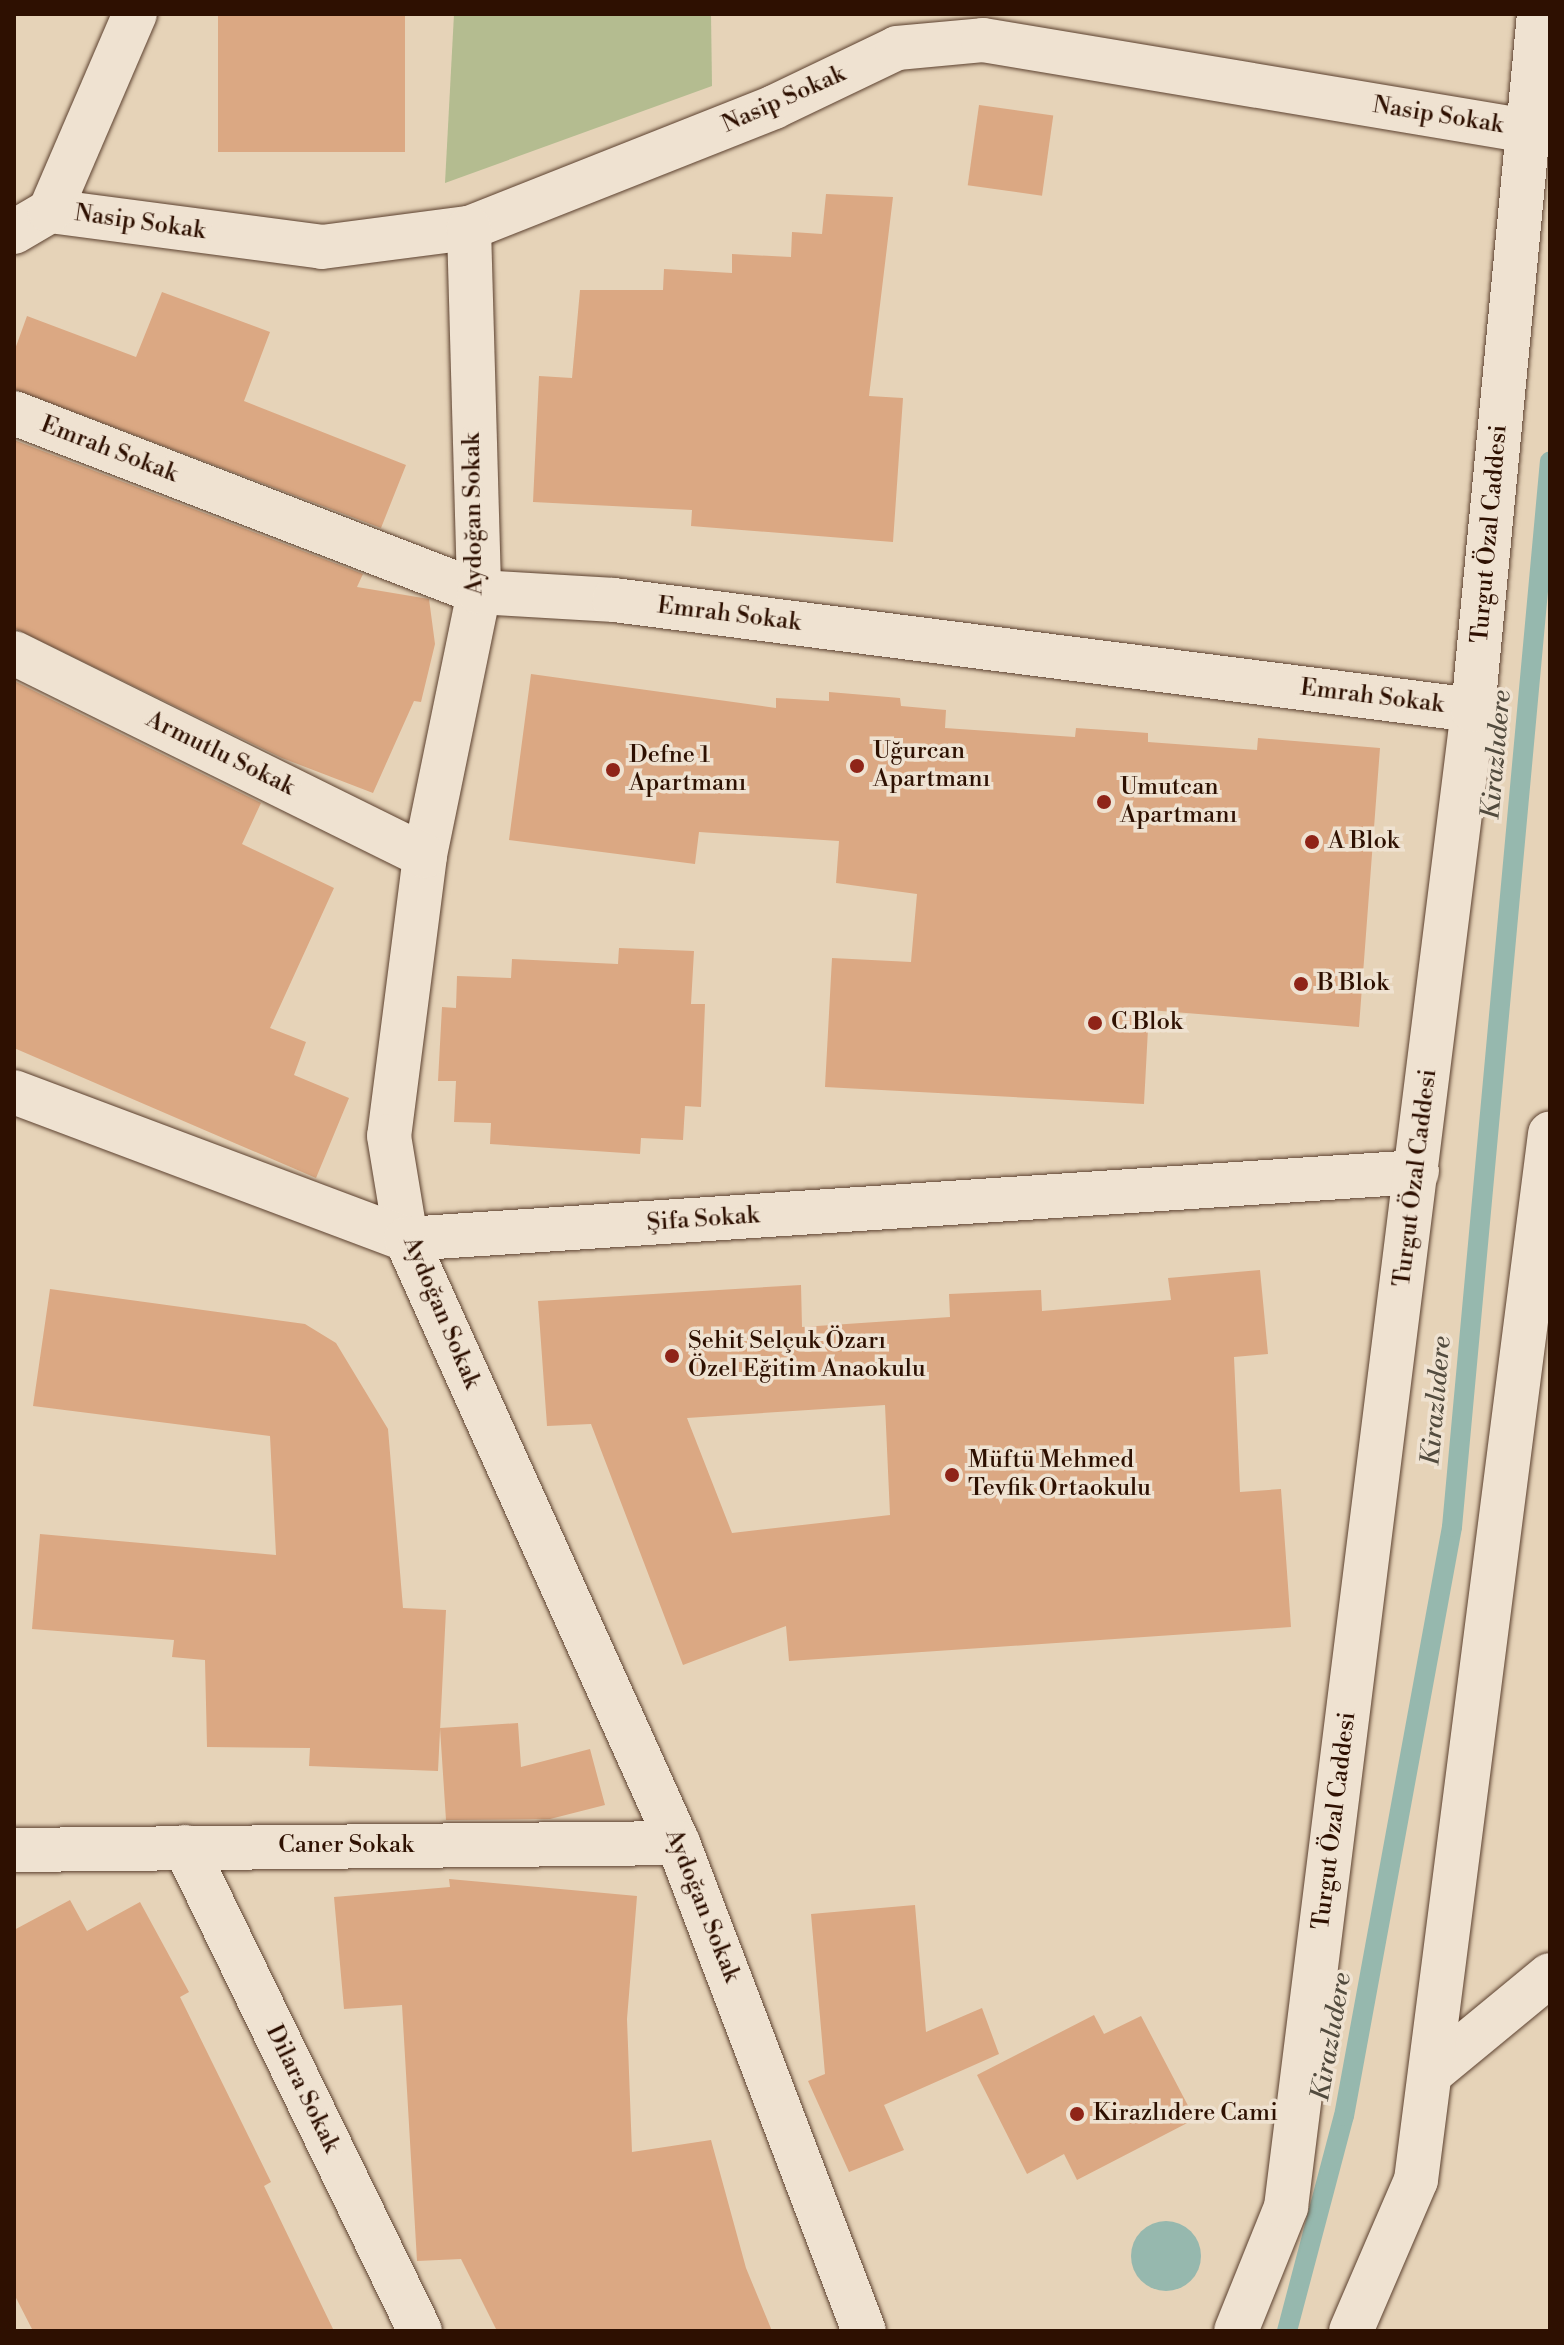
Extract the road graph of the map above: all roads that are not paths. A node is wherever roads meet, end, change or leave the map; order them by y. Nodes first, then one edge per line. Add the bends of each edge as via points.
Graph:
1 (135, 14) edge
2 (1539, 14) edge
3 (1528, 131) junction
4 (32, 221) edge
5 (469, 228) junction
6 (14, 413) edge
7 (479, 592) junction
8 (14, 653) edge
9 (1473, 710) junction
10 (425, 856) junction
11 (14, 1092) edge
12 (1550, 1134) edge
13 (1417, 1172) junction
14 (406, 1239) junction
15 (678, 1843) junction
16 (185, 1847) junction
17 (14, 1850) edge
18 (1550, 1975) edge
19 (1431, 2073) junction
20 (420, 2331) edge
21 (864, 2331) edge
22 (1236, 2331) edge
23 (1351, 2331) edge

1 - 4 street
2 - 3 street, Turgut Özal Caddesi
3 - 5 street, Nasip Sokak via 971,41 897,48 774,107
3 - 9 street, Turgut Özal Caddesi
4 - 5 street, Nasip Sokak via 322,247
5 - 7 street, Aydoğan Sokak
6 - 7 street, Emrah Sokak
7 - 9 street, Emrah Sokak via 614,600
7 - 10 street, Aydoğan Sokak
8 - 10 street, Armutlu Sokak
9 - 13 street, Turgut Özal Caddesi
10 - 14 street, Aydoğan Sokak via 389,1136
11 - 14 street, Şifa Sokak
12 - 19 street
13 - 14 street, Şifa Sokak
13 - 22 street, Turgut Özal Caddesi via 1286,2207
14 - 15 street, Aydoğan Sokak
15 - 16 street, Caner Sokak
15 - 21 street, Aydoğan Sokak
16 - 17 street, Caner Sokak
16 - 20 street, Dilara Sokak
18 - 19 street
19 - 23 street via 1416,2180

